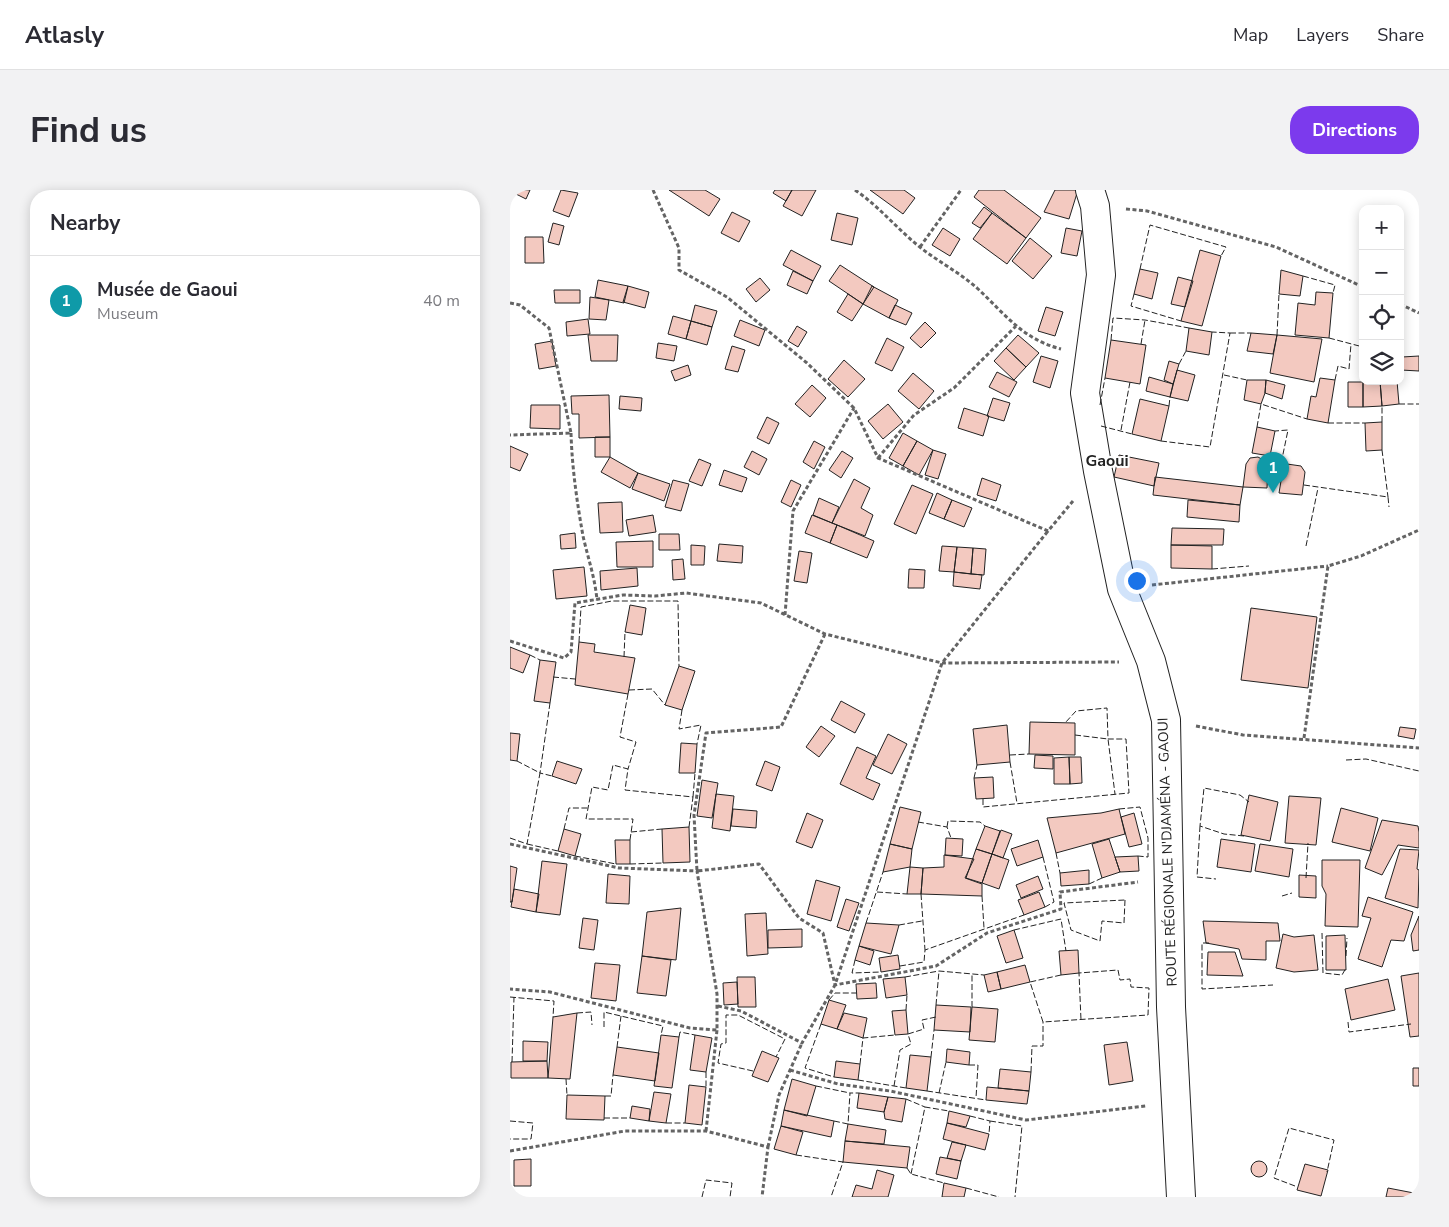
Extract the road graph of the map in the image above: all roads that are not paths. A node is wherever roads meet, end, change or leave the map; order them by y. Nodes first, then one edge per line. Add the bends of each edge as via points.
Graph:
1 (1093, 198) edge
2 (1181, 1197) edge

1 - 2 street, ROUTE RÉGIONALE N'DJAMÉNA - GAOUI via 1101,275 1085,393 1122,589 1151,661 1166,720 1171,1007

